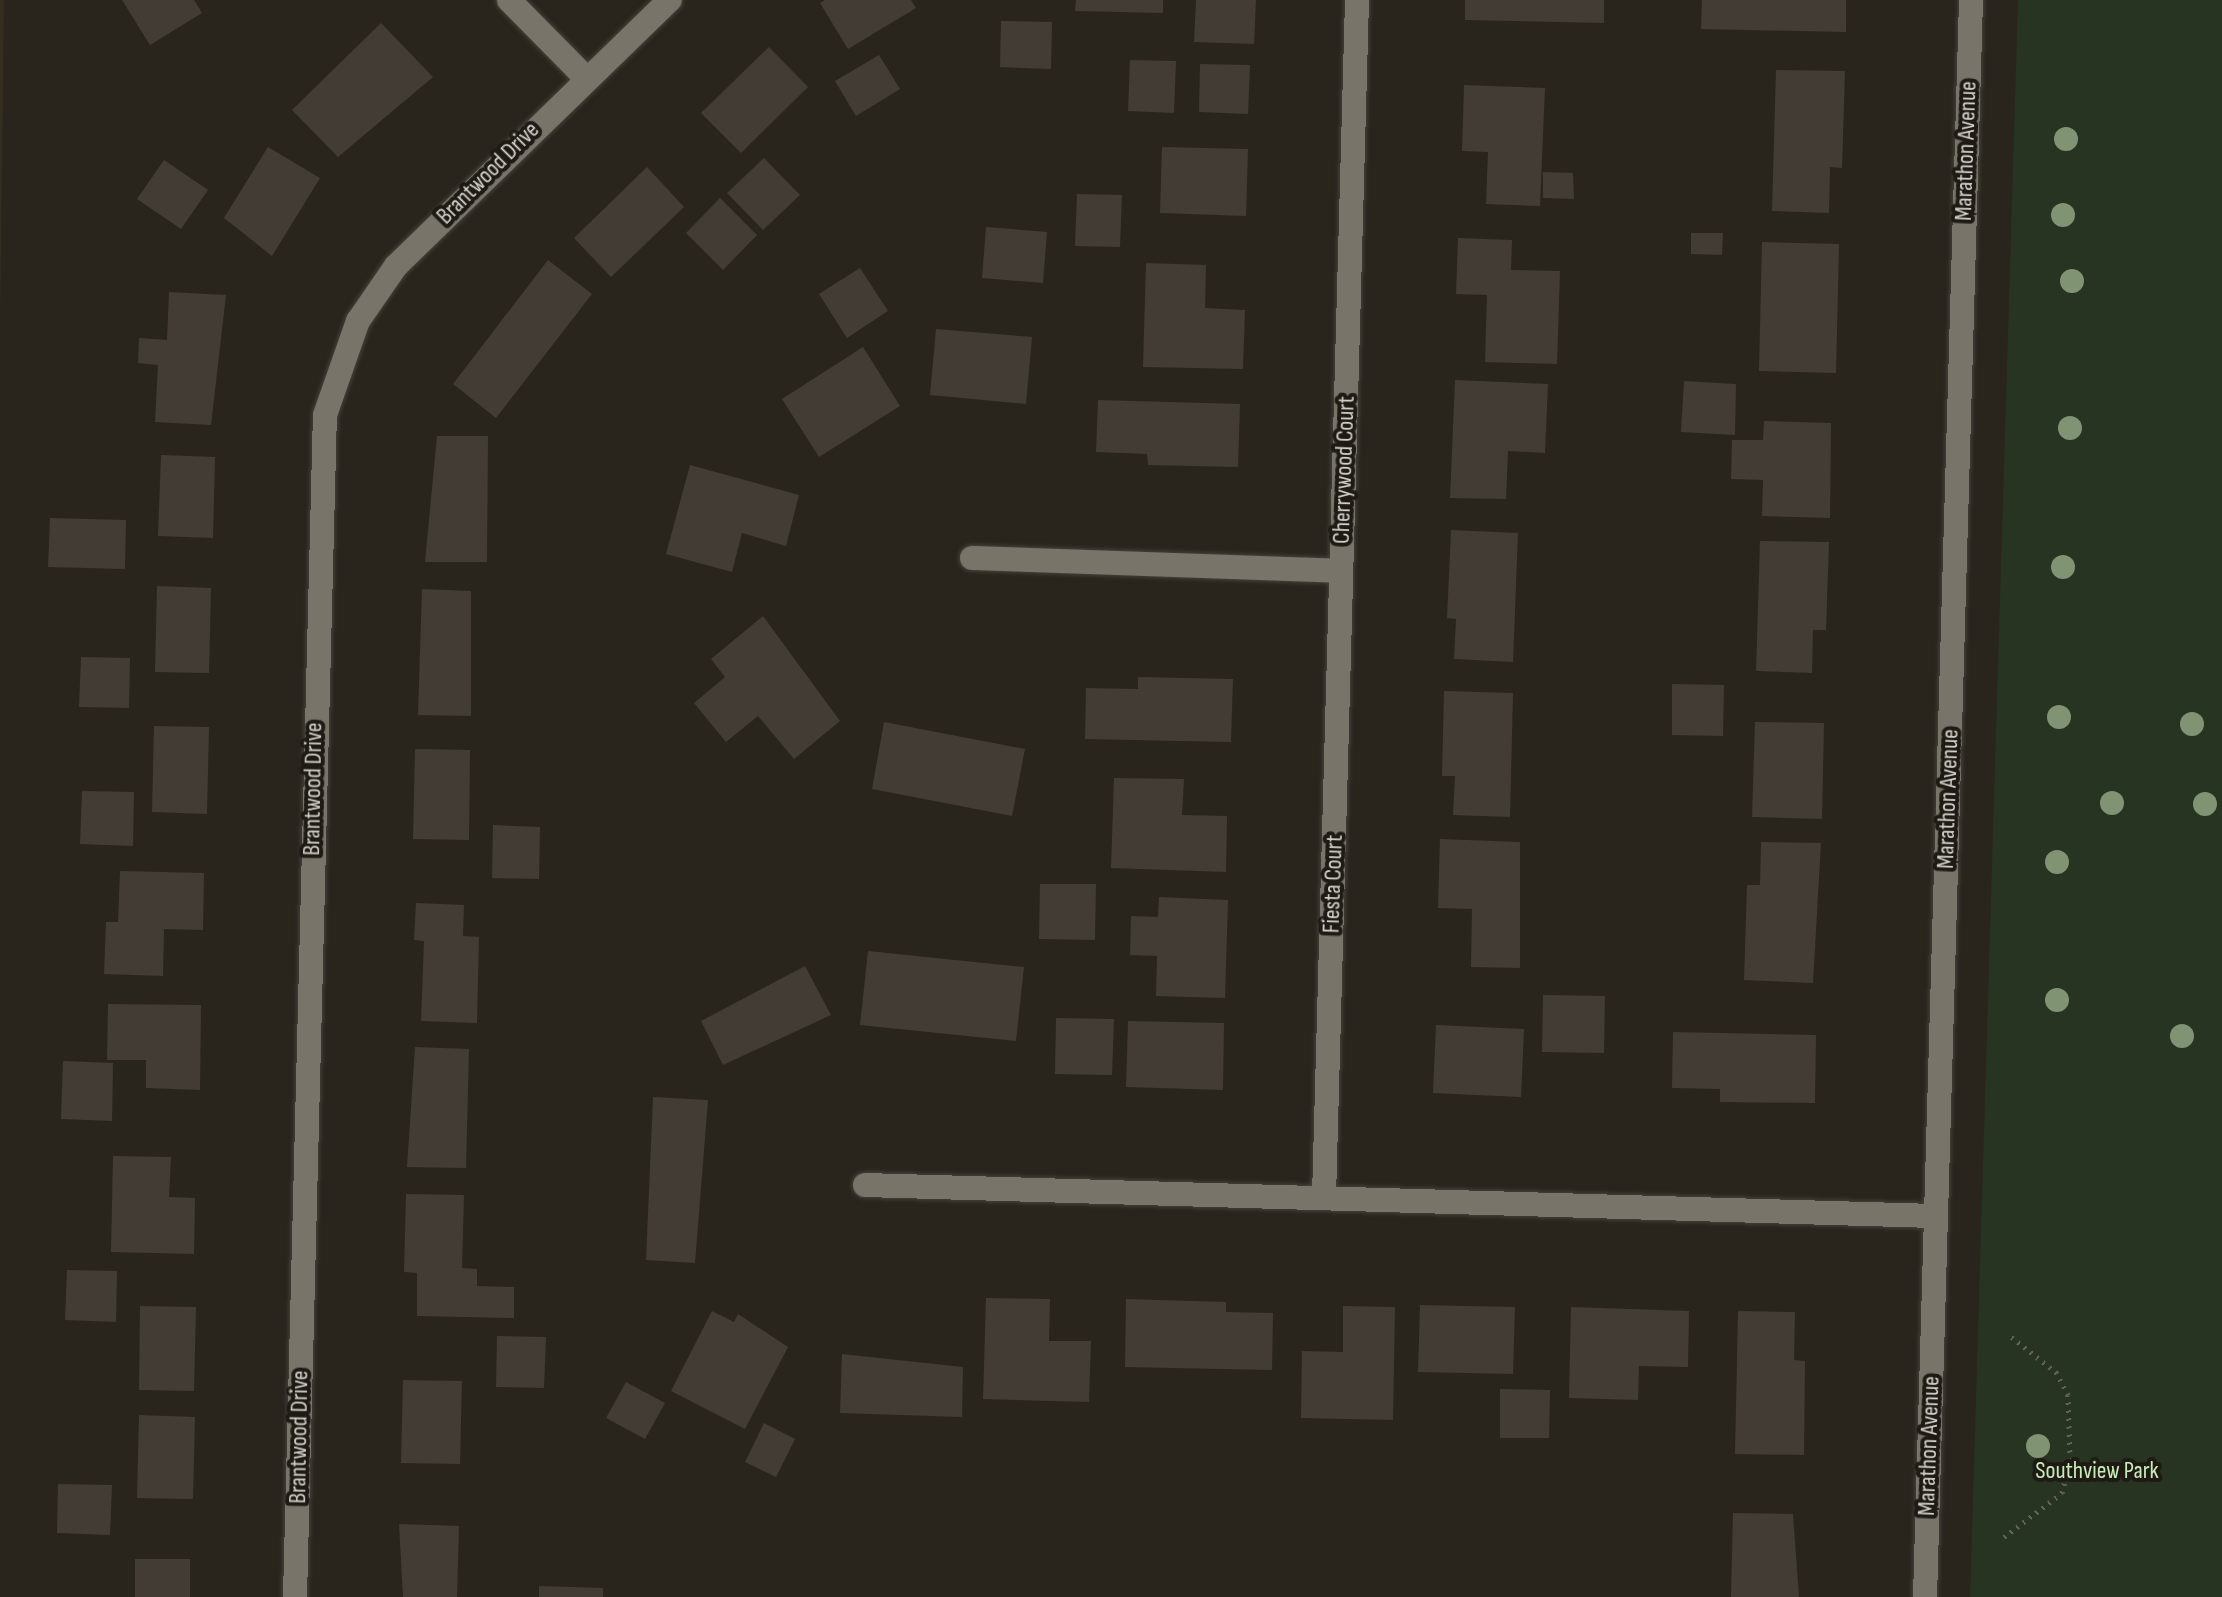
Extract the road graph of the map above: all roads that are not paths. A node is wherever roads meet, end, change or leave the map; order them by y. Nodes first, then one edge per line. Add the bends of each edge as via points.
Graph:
1 (509, 0) edge
2 (670, 0) edge
3 (1357, 0) edge
4 (1971, 0) edge
5 (584, 76) junction
6 (972, 558) dead end
7 (1341, 571) junction
8 (865, 1185) dead end
9 (1324, 1197) junction
10 (1936, 1216) junction
11 (295, 1597) edge
12 (1925, 1597) edge

1 - 5 street
2 - 5 street, Brantwood Drive
3 - 7 street, Cherrywood Court
4 - 10 street, Marathon Avenue
5 - 11 street, Brantwood Drive via 375,292 325,415
6 - 7 street, Cherrywood Court
7 - 9 street, Fiesta Court
8 - 9 street
9 - 10 street
10 - 12 street, Marathon Avenue

